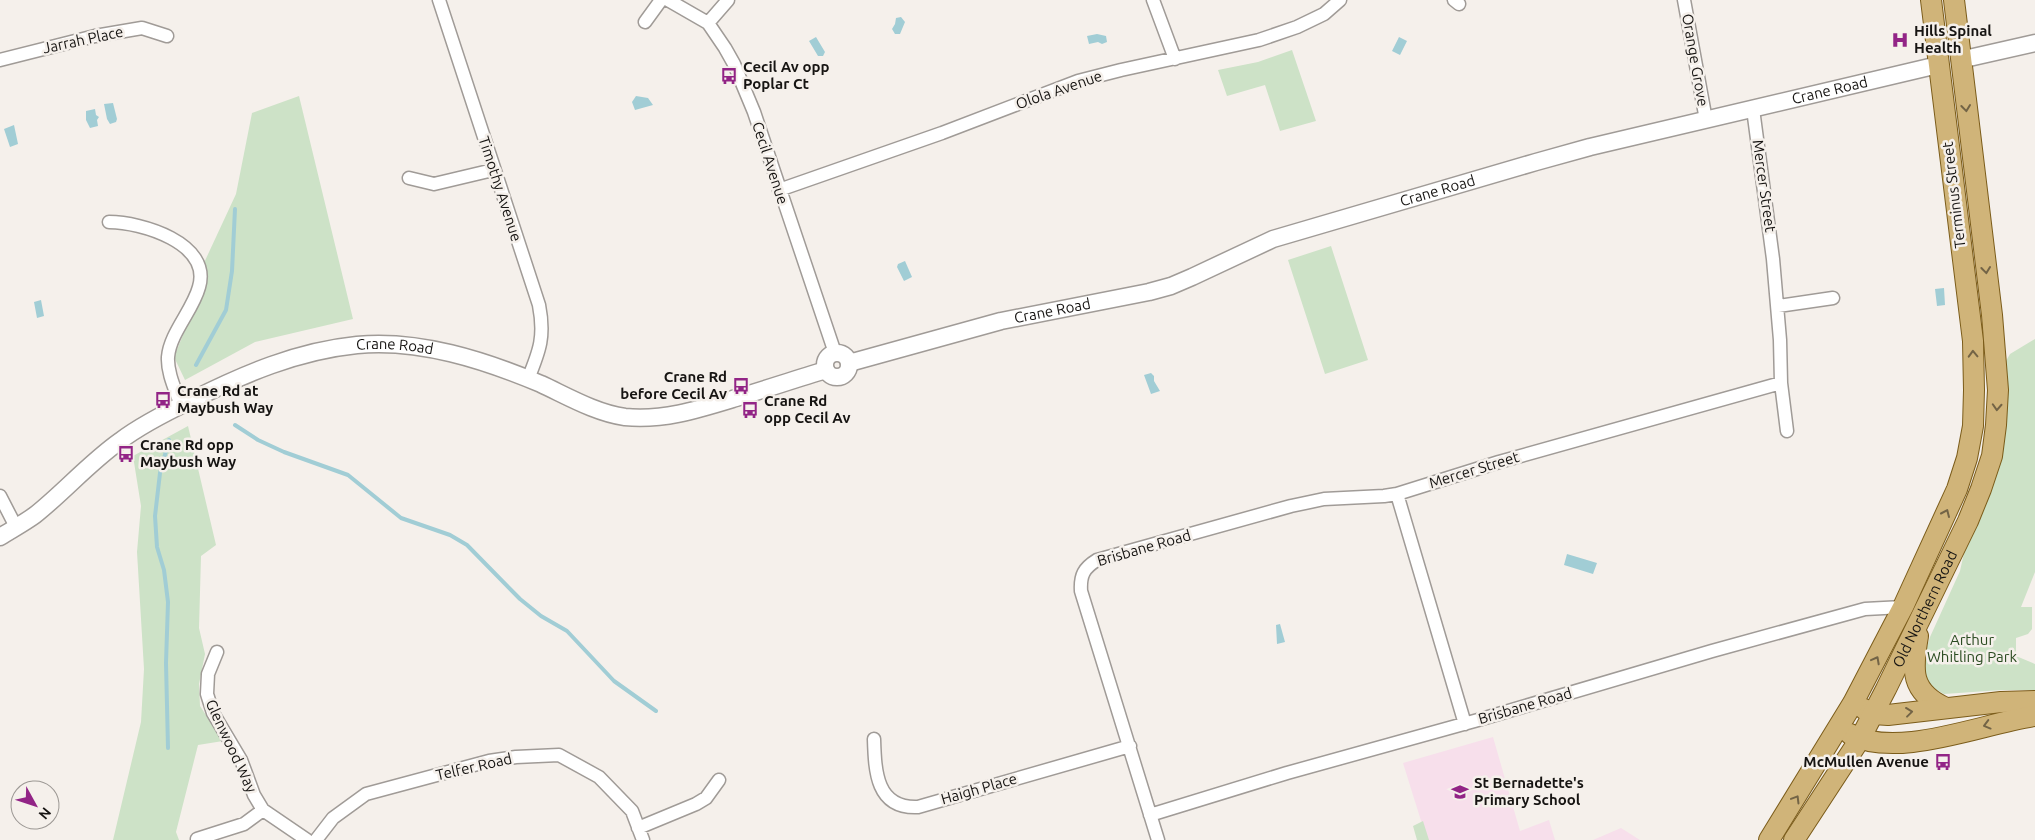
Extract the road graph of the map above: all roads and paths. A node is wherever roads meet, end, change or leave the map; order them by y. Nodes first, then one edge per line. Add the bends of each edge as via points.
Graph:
1 (438, 0) edge
2 (661, 0) edge
3 (668, 0) edge
4 (728, 0) edge
5 (1153, 0) edge
6 (1340, 0) edge
7 (1684, 0) edge
8 (1931, 0) edge
9 (1954, 0) edge
10 (646, 22) dead end
11 (708, 23) junction
12 (167, 36) dead end
13 (2035, 43) edge
14 (1175, 59) junction
15 (0, 60) edge
16 (1960, 60) junction
17 (1938, 66) junction
18 (1754, 109) junction
19 (1706, 120) junction
20 (493, 170) junction
21 (409, 178) dead end
22 (779, 190) junction
23 (109, 222) dead end
24 (1833, 298) dead end
25 (1778, 306) junction
26 (1992, 315) junction
27 (1970, 317) junction
28 (834, 353) junction
29 (1996, 358) joint
30 (849, 363) junction
31 (826, 370) junction
32 (528, 379) junction
33 (1781, 383) junction
34 (1974, 390) joint
35 (180, 406) junction
36 (1787, 431) dead end
37 (1397, 494) junction
38 (0, 496) edge
39 (16, 527) junction
40 (0, 537) edge
41 (1902, 607) junction
42 (1924, 609) junction
43 (217, 652) dead end
44 (2035, 701) edge
45 (1853, 703) junction
46 (1946, 708) junction
47 (1873, 714) junction
48 (2035, 716) edge
49 (1465, 724) junction
50 (1839, 728) junction
51 (874, 739) dead end
52 (1860, 739) junction
53 (1130, 746) junction
54 (719, 780) dead end
55 (263, 810) junction
56 (1150, 815) junction
57 (640, 834) edge
58 (197, 840) edge
59 (307, 840) edge
60 (316, 840) edge
61 (1158, 840) edge
62 (1769, 840) edge
63 (1794, 840) edge

1 - 20 street, Timothy Avenue
2 - 10 street
3 - 11 street, Cecil Avenue
4 - 11 street
5 - 14 street
6 - 14 street, Olola Avenue via 1324,14 1290,29 1259,40
7 - 19 street, Orange Grove
8 - 17 main road, Terminus Street
9 - 16 main road, Terminus Street
11 - 22 street, Cecil Avenue via 726,48 744,87
12 - 15 street, Jarrah Place via 142,28 95,36
13 - 16 street, Crane Road
14 - 22 street, Olola Avenue via 1078,81
16 - 17 main road, Crane Road
16 -> 26 main road, Terminus Street
17 - 18 street, Crane Road
17 - 27 main road, Terminus Street
18 - 19 street, Crane Road
18 - 25 street, Mercer Street
19 - 30 street, Crane Road via 1572,152 1298,231 1247,250 1171,286 1002,321
20 - 21 street via 434,184
20 - 32 street, Timothy Avenue via 539,305 541,342
22 - 28 street, Cecil Avenue
23 - 35 street via 141,226 174,240 190,253 197,264 202,277 199,289 168,357
24 - 25 street
25 - 33 street, Mercer Street
26 - 27 main road
26 - 29 main road, Terminus Street
34 -> 27 main road, Terminus Street
28 - 30 street via 844,355
28 - 31 street via 826,360
29 -> 42 main road, Old Northern Road via 1998,390 1992,456 1968,521
30 - 31 street via 847,372 841,376 831,375
31 - 32 street, Crane Road via 712,405 651,418 623,416 596,409
32 - 35 street, Crane Road via 491,365 417,346 355,345 303,355 256,370
33 - 36 street, Mercer Street
33 - 37 street, Mercer Street via 1491,464
41 -> 34 main road, Old Northern Road via 1967,458 1973,426
35 - 39 street, Crane Road via 121,439
37 - 49 street
37 - 53 street, Brisbane Road via 1324,499 1291,506 1088,565 1082,572 1082,590
38 - 39 street
39 - 40 street, Crane Road
41 - 42 main road via 1911,605
45 -> 41 main road, Old Northern Road
41 - 49 street, Brisbane Road via 1846,615
42 - 46 main road via 1915,655 1916,682 1924,695
42 - 47 main road, Old Northern Road
43 - 55 street, Glenwood Way via 208,674 207,694 213,713 241,760
44 - 46 main road
45 - 47 main road
45 - 50 main road, Old Northern Road
47 -> 46 main road
47 - 52 main road, Old Northern Road
48 -> 52 main road via 1950,736 1901,743
49 - 56 street, Brisbane Road
50 - 52 main road
62 -> 50 main road, Old Northern Road
51 - 53 street, Haigh Place via 879,782 893,802 904,807 918,807
52 - 63 main road, Old Northern Road
53 - 56 street, Brisbane Road
54 - 57 street via 706,798
55 - 58 street, Glenwood Way via 244,824
55 - 59 street, Glenwood Way
56 - 61 street, Brisbane Road
57 - 60 street, Telfer Road via 632,811 599,778 559,755 489,761 366,794 333,818

